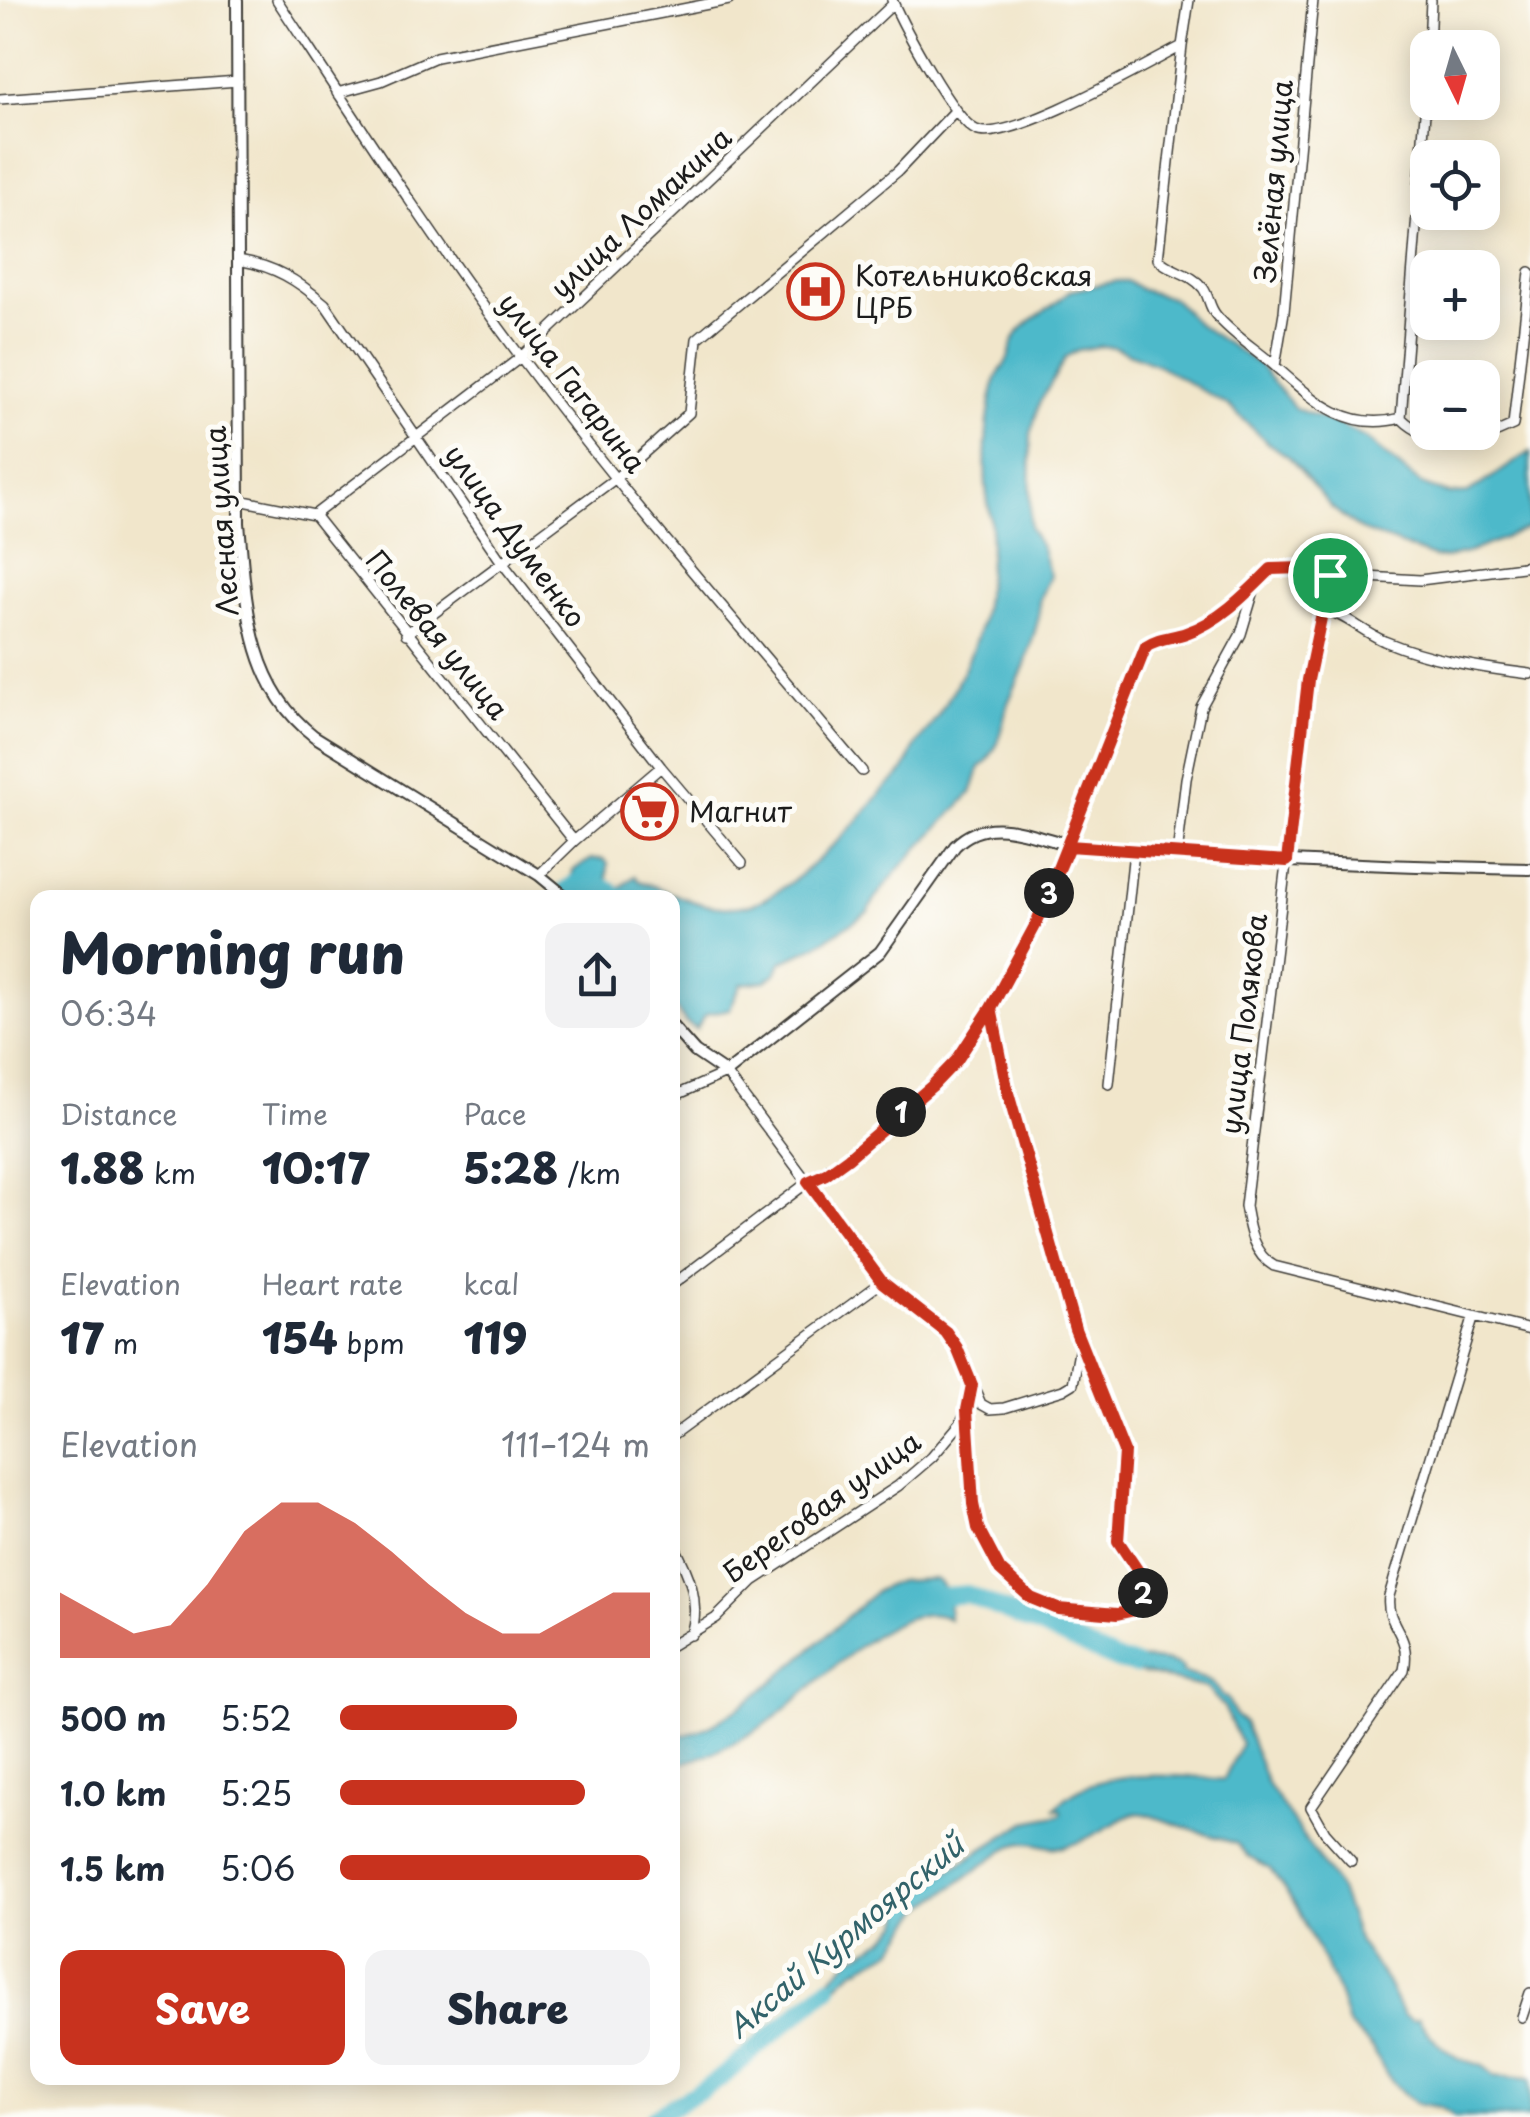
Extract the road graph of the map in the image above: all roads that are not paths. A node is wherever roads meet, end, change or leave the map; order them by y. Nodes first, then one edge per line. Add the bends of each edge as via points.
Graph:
1 (237, 0) edge
2 (277, 0) edge
3 (729, 0) edge
4 (1189, 0) edge
5 (1313, 0) edge
6 (1431, 0) edge
7 (893, 2) edge
8 (1430, 30) edge
9 (1182, 46) junction
10 (238, 81) junction
11 (336, 93) junction
12 (0, 99) edge
13 (954, 112) junction
14 (1424, 120) edge
15 (238, 260) junction
16 (1530, 272) edge
17 (521, 357) junction
18 (1275, 366) junction
19 (1401, 418) junction
20 (418, 438) junction
21 (616, 478) junction
22 (238, 500) junction
23 (314, 516) junction
24 (501, 561) junction
25 (1530, 566) edge
26 (1330, 575) junction
27 (1255, 587) junction
28 (1321, 608) junction
29 (406, 634) junction
30 (1530, 674) edge
31 (661, 767) junction
32 (862, 770) dead end
33 (574, 841) junction
34 (1069, 846) junction
35 (1134, 851) junction
36 (1176, 855) junction
37 (1287, 861) junction
38 (742, 862) dead end
39 (1530, 869) edge
40 (540, 876) junction
41 (558, 890) edge
42 (991, 1008) junction
43 (680, 1035) edge
44 (726, 1073) junction
45 (1109, 1084) dead end
46 (680, 1093) edge
47 (808, 1182) junction
48 (680, 1280) edge
49 (882, 1282) junction
50 (1473, 1318) junction
51 (1530, 1330) edge
52 (1080, 1345) junction
53 (972, 1385) junction
54 (967, 1410) junction
55 (680, 1428) edge
56 (680, 1560) edge
57 (691, 1636) junction
58 (680, 1641) edge
59 (1351, 1861) dead end
60 (1530, 1993) edge
61 (1522, 2017) dead end

1 - 10 street, Лесная улица
2 - 11 street, улица Гагарина
3 - 11 street via 436,57
4 - 9 street
5 - 18 street, Зелёная улица
6 - 8 street
7 - 13 street
7 - 17 street, улица Ломакина
9 - 13 street via 996,133 976,130
9 - 18 street via 1158,259 1194,279 1218,318
10 - 12 street
10 - 15 street, Лесная улица
11 - 17 street, улица Гагарина
13 - 21 street via 898,171 697,339 689,413
14 - 19 street
15 - 20 street, улица Думенко via 290,275 325,304
15 - 22 street, Лесная улица
16 - 19 street via 1513,425 1449,440 1426,435
17 - 20 street, улица Ломакина
17 - 21 street, улица Гагарина
18 - 19 street via 1346,418
20 - 23 street, улица Ломакина
20 - 24 street, улица Думенко
21 - 24 street
21 - 32 street, улица Гагарина
22 - 23 street
22 - 40 street, Лесная улица via 252,628 264,674 284,708 331,747
23 - 29 street, Полевая улица
24 - 29 street
24 - 31 street, улица Думенко
25 - 26 street via 1420,580
26 - 27 street via 1280,567
26 - 28 street, улица Полякова
27 - 34 street via 1219,616 1146,646
27 - 36 street via 1241,634 1201,707
28 - 30 street via 1422,654
28 - 37 street, улица Полякова
29 - 33 street, Полевая улица
31 - 33 street
31 - 38 street, улица Думенко
33 - 40 street
34 - 35 street
34 - 42 street
34 - 44 street via 991,826 966,836 880,952
35 - 36 street
35 - 45 street
36 - 37 street
37 - 39 street
37 - 50 street, улица Полякова via 1245,1206 1253,1239 1274,1266
40 - 41 street, Лесная улица
42 - 47 street via 932,1086 848,1158
42 - 52 street via 1011,1107
43 - 44 street
44 - 46 street
44 - 47 street
47 - 48 street
47 - 49 street
49 - 53 street via 946,1332
49 - 55 street
50 - 51 street, улица Полякова
50 - 59 street via 1389,1596 1389,1616 1407,1649 1404,1670 1311,1807
52 - 53 street via 1073,1384 1063,1390 990,1409
52 - 54 street via 1124,1452 1118,1541 1144,1580 1135,1610 1045,1606 1000,1570 973,1504
53 - 54 street, Береговая улица
54 - 57 street, Береговая улица via 948,1440 898,1486 753,1581
56 - 57 street via 697,1611
57 - 58 street, Береговая улица
60 - 61 street

